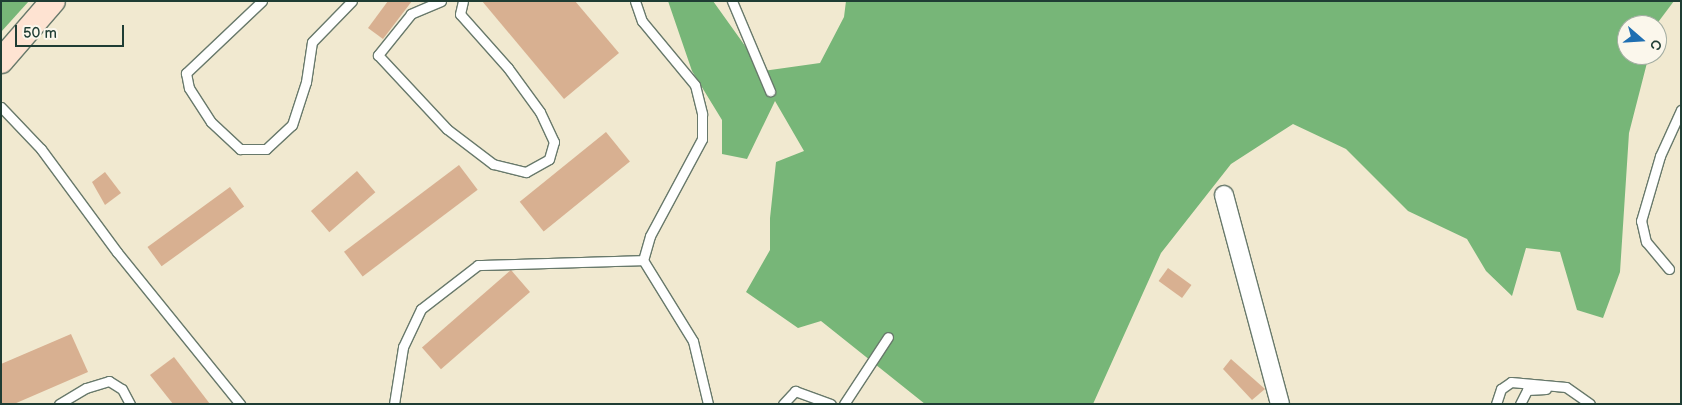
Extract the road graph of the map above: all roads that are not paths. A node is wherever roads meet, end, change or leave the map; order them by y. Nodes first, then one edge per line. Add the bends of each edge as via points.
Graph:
1 (53, 1) edge
2 (262, 1) edge
3 (352, 1) edge
4 (441, 1) edge
5 (463, 1) edge
6 (635, 1) edge
7 (732, 1) edge
8 (1, 61) edge
9 (770, 91) dead end
10 (1, 107) edge
11 (1681, 110) edge
12 (1224, 195) dead end
13 (643, 260) junction
14 (1669, 269) dead end
15 (888, 337) dead end
16 (1566, 387) junction
17 (59, 404) edge
18 (130, 404) edge
19 (240, 404) edge
20 (394, 404) edge
21 (708, 404) edge
22 (784, 404) edge
23 (831, 404) edge
24 (844, 404) edge
25 (1280, 404) edge
26 (1496, 404) edge
27 (1520, 404) edge
28 (1590, 404) edge

1 - 8 street
2 - 3 lane via 186,72 189,88 211,122 240,149 266,149 292,125 306,82 312,42
4 - 5 lane via 411,14 378,55 447,129 493,164 526,172 548,159 554,142 540,112 508,68 460,14
6 - 13 lane via 642,21 695,85 702,114 702,139 650,236
7 - 9 lane
10 - 19 lane via 41,149 117,252
11 - 14 lane via 1660,156 1641,221 1646,242
12 - 25 street
13 - 20 lane via 478,266 421,309 403,347
13 - 21 lane via 693,341
15 - 24 lane
16 - 26 lane via 1511,382 1501,390
16 - 27 lane via 1527,390
16 - 28 lane
17 - 18 lane via 86,388 109,381 122,389
22 - 23 lane via 795,391

